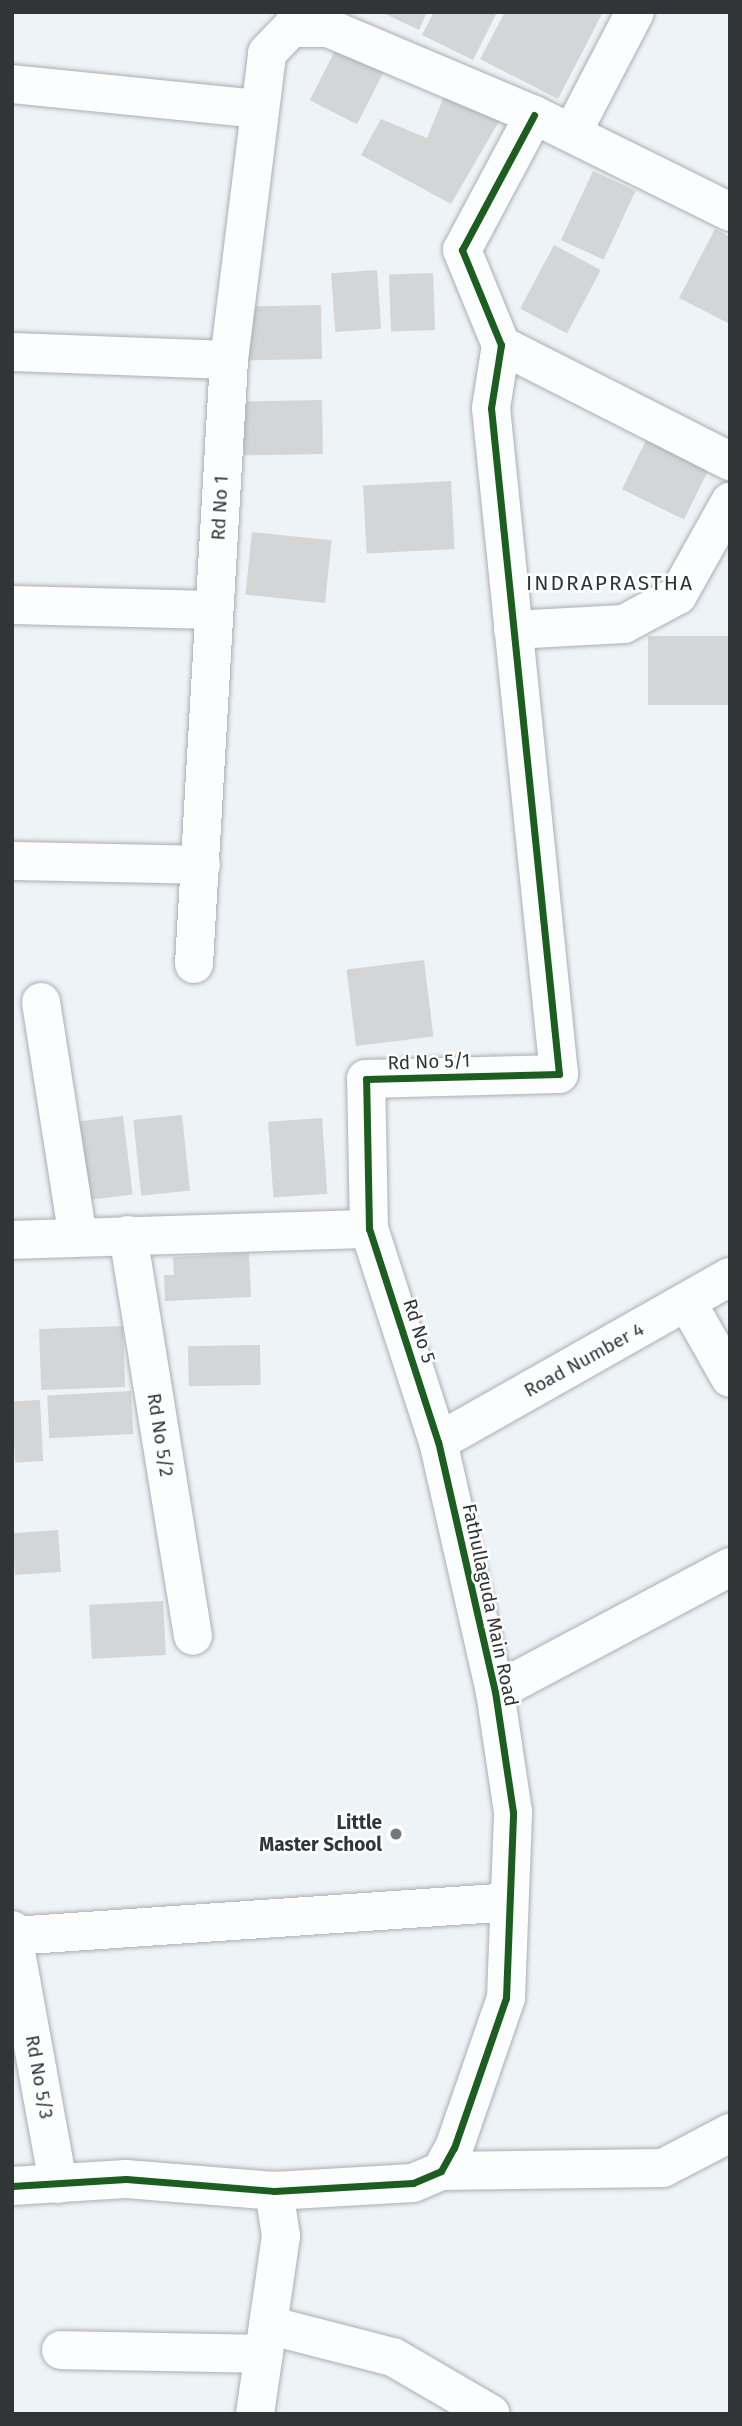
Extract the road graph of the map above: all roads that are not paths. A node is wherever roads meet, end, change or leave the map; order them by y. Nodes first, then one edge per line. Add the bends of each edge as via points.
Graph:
1 (635, 12) edge
2 (12, 84) edge
3 (258, 109) junction
4 (534, 115) junction
5 (572, 133) junction
6 (730, 212) edge
7 (501, 345) junction
8 (12, 352) edge
9 (229, 360) junction
10 (730, 461) edge
11 (730, 502) edge
12 (12, 605) edge
13 (214, 610) junction
14 (513, 630) junction
15 (12, 861) edge
16 (201, 865) junction
17 (194, 964) dead end
18 (41, 1002) dead end
19 (369, 1229) junction
20 (128, 1235) junction
21 (78, 1237) junction
22 (12, 1240) edge
23 (730, 1278) edge
24 (687, 1302) junction
25 (730, 1378) edge
26 (438, 1441) junction
27 (730, 1567) edge
28 (193, 1636) dead end
29 (495, 1692) junction
30 (508, 1902) junction
31 (13, 1933) edge
32 (730, 2133) edge
33 (441, 2171) junction
34 (58, 2183) junction
35 (12, 2186) edge
36 (274, 2191) junction
37 (266, 2339) junction
38 (61, 2350) dead end
39 (255, 2414) edge
40 (491, 2414) edge

1 - 5 street
2 - 3 street
3 - 4 street, Rd No 1 via 267,53 291,28 328,28
3 - 9 street, Rd No 1
4 - 5 street
4 - 7 street via 462,250
5 - 6 street
7 - 10 street
7 - 14 street via 491,408
8 - 9 street
9 - 13 street, Rd No 1
11 - 14 street via 678,595 624,624
12 - 13 street
13 - 16 street, Rd No 1
14 - 19 street, Rd No 5/1 via 559,1074 366,1079
15 - 16 street
16 - 17 street, Rd No 1
18 - 21 street
19 - 20 street
19 - 26 street, Rd No 5
20 - 21 street
20 - 28 street, Rd No 5/2
21 - 22 street
23 - 24 street, Road Number 4
24 - 25 street
24 - 26 street, Road Number 4
26 - 29 street, Fathullaguda Main Road
27 - 29 street
29 - 30 street, Fathullaguda Main Road via 513,1812
30 - 31 street
30 - 33 street, Fathullaguda Main Road via 506,1998
31 - 34 street, Rd No 5/3
32 - 33 street via 663,2168
33 - 36 street via 413,2183
34 - 35 street
34 - 36 street via 126,2179
36 - 37 street via 281,2236
37 - 38 street
37 - 39 street
37 - 40 street via 393,2357

